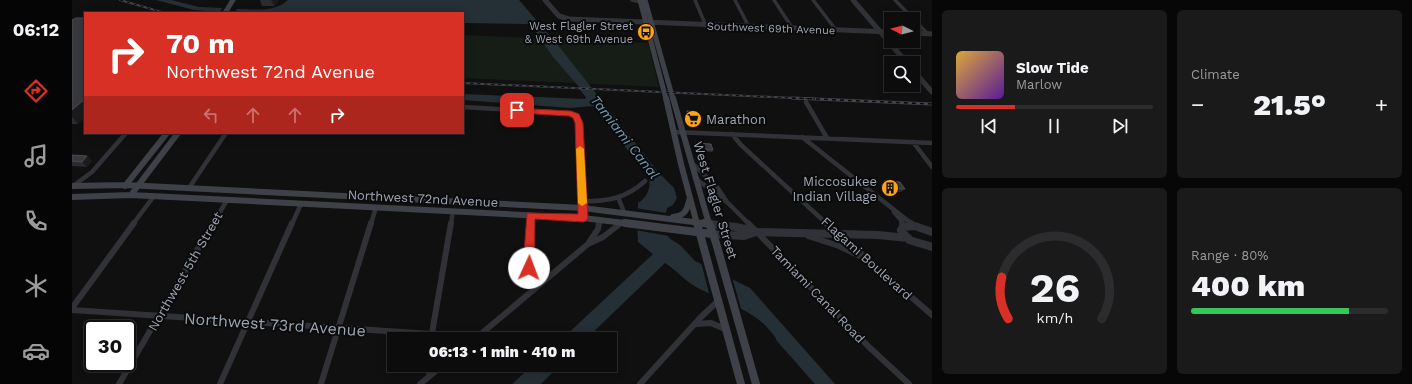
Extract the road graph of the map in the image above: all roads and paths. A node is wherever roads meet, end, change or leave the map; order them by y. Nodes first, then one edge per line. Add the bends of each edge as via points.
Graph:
1 (233, 0) edge
2 (238, 0) edge
3 (545, 0) edge
4 (632, 0) edge
5 (695, 0) edge
6 (735, 0) edge
7 (774, 0) edge
8 (813, 0) edge
9 (853, 0) edge
10 (895, 0) edge
11 (642, 1) edge
12 (226, 12) edge
13 (231, 12) edge
14 (649, 24) junction
15 (706, 26) junction
16 (749, 27) junction
17 (792, 29) junction
18 (836, 30) junction
19 (880, 32) junction
20 (884, 32) edge
21 (920, 33) edge
22 (930, 34) edge
23 (901, 56) edge
24 (661, 65) junction
25 (920, 78) edge
26 (932, 92) edge
27 (806, 102) dead end
28 (464, 107) edge
29 (674, 132) junction
30 (682, 133) junction
31 (125, 134) edge
32 (166, 134) edge
33 (177, 134) edge
34 (225, 134) edge
35 (732, 134) junction
36 (802, 137) junction
37 (827, 138) junction
38 (913, 142) junction
39 (932, 143) edge
40 (690, 161) junction
41 (932, 167) edge
42 (92, 172) junction
43 (696, 178) junction
44 (645, 181) dead end
45 (94, 184) junction
46 (126, 185) junction
47 (138, 185) junction
48 (72, 187) edge
49 (189, 188) junction
50 (233, 190) junction
51 (118, 194) junction
52 (306, 194) junction
53 (131, 195) junction
54 (154, 196) junction
55 (690, 196) junction
56 (378, 197) junction
57 (618, 197) junction
58 (72, 198) edge
59 (227, 200) junction
60 (455, 201) junction
61 (728, 203) junction
62 (301, 204) junction
63 (531, 205) junction
64 (582, 205) junction
65 (376, 207) junction
66 (893, 210) junction
67 (453, 211) junction
68 (624, 212) junction
69 (531, 215) junction
70 (583, 218) junction
71 (669, 218) junction
72 (599, 220) junction
73 (623, 222) junction
74 (698, 223) junction
75 (709, 224) junction
76 (914, 226) junction
77 (902, 228) junction
78 (700, 232) junction
79 (757, 232) junction
80 (799, 232) junction
81 (932, 232) edge
82 (838, 233) junction
83 (712, 234) junction
84 (878, 235) junction
85 (908, 238) junction
86 (588, 244) junction
87 (931, 247) edge
88 (867, 259) junction
89 (538, 285) junction
90 (718, 301) junction
91 (72, 309) edge
92 (932, 315) edge
93 (159, 316) junction
94 (248, 322) junction
95 (696, 324) junction
96 (339, 328) junction
97 (726, 329) junction
98 (387, 332) edge
99 (432, 332) edge
100 (483, 332) edge
101 (429, 372) edge
102 (435, 372) edge
103 (430, 376) junction
104 (119, 384) edge
105 (220, 384) edge
106 (321, 384) edge
107 (420, 384) edge
108 (640, 384) edge
109 (741, 384) edge
110 (756, 384) edge
111 (909, 384) edge

1 - 12 main road
2 - 13 main road
3 - 14 street, Southwest 69th Avenue via 564,18
4 - 11 street
5 - 15 street
6 - 16 street
7 - 17 street
8 - 18 street
9 - 19 street
10 - 22 street
11 - 14 main road, West Flagler Street
14 - 15 street, Southwest 69th Avenue
14 - 24 main road, West Flagler Street
15 - 16 street, Southwest 69th Avenue
16 - 17 street, Southwest 69th Avenue
17 - 18 street, Southwest 69th Avenue
18 - 19 street, Southwest 69th Avenue
19 - 20 street, Southwest 69th Avenue
19 - 23 street
21 - 22 street
24 - 29 main road, West Flagler Street
24 - 30 main road, West Flagler Street
25 - 26 street
27 - 37 street
28 - 64 street via 575,115 579,123
29 - 30 street
29 - 55 main road, West Flagler Street
30 - 35 street
30 - 40 main road, West Flagler Street
31 - 42 street
32 - 46 main road
33 - 47 main road
34 - 49 street
35 - 36 street
35 - 82 street, Flagami Boulevard
36 - 37 street
36 - 66 street
37 - 38 street
38 - 39 street
38 - 41 street
40 - 43 main road, West Flagler Street
40 - 61 street, Tamiami Canal Road via 717,187
42 - 45 street via 89,180
42 - 48 street
43 - 61 street, Tamiami Canal Road
43 - 75 main road, West Flagler Street
44 - 57 street via 636,190
45 - 46 main road, Northwest 72nd Avenue
45 - 48 main road, Northwest 72nd Avenue
46 - 47 main road, Northwest 72nd Avenue
46 - 51 main road
47 - 49 main road, Northwest 72nd Avenue
47 - 53 main road
48 - 58 main road
49 - 50 main road, Northwest 72nd Avenue
50 - 52 main road, Northwest 72nd Avenue
50 - 59 main road
51 - 53 main road, Northwest 72nd Avenue
51 - 58 main road, Northwest 72nd Avenue
52 - 56 main road, Northwest 72nd Avenue
52 - 62 main road
53 - 54 main road, Northwest 72nd Avenue
54 - 59 main road, Northwest 72nd Avenue
54 - 91 street
55 - 71 main road via 686,212
55 - 74 main road, West Flagler Street
56 - 60 main road, Northwest 72nd Avenue
56 - 65 main road
57 - 64 street
57 - 68 street
59 - 62 main road, Northwest 72nd Avenue
59 - 93 street, Northwest 5th Street
60 - 63 main road, Northwest 72nd Avenue
60 - 67 main road
61 - 79 street, Tamiami Canal Road
62 - 65 main road, Northwest 72nd Avenue
62 - 94 street
63 - 64 main road, Northwest 72nd Avenue
63 - 69 main road
64 - 68 main road, Northwest 72nd Avenue
64 - 70 main road
65 - 67 main road, Northwest 72nd Avenue
65 - 96 street
66 - 76 street
66 - 77 street via 901,220
67 - 69 main road, Northwest 72nd Avenue
67 - 99 street
68 - 71 main road, Northwest 72nd Avenue
69 - 70 main road, Northwest 72nd Avenue
69 - 89 street via 529,268
70 - 72 main road, Northwest 72nd Avenue
71 - 74 main road, Northwest 72nd Avenue
72 - 73 main road, Northwest 72nd Avenue
72 - 86 street via 598,229
73 - 78 main road, Northwest 72nd Avenue
73 - 86 street via 603,237
74 - 75 main road, Northwest 72nd Avenue
74 - 78 main road, West Flagler Street
75 - 79 street
75 - 83 main road, West Flagler Street
76 - 77 street
76 - 81 street
77 - 84 street
77 - 85 street via 903,234
78 - 83 main road, Northwest 72nd Avenue
78 - 90 main road, West Flagler Street
79 - 80 street
79 - 83 street via 744,236
79 - 111 street, Tamiami Canal Road via 869,347
80 - 82 street
80 - 88 street
82 - 84 street
82 - 88 street, Flagami Boulevard
83 - 110 main road, West Flagler Street
84 - 85 street
85 - 87 street
86 - 89 street
88 - 92 street, Flagami Boulevard
89 - 100 street
90 - 95 street
90 - 97 main road, West Flagler Street
91 - 93 street, Northwest 73rd Avenue
93 - 94 street, Northwest 73rd Avenue
93 - 104 street, Northwest 5th Street
94 - 96 street, Northwest 73rd Avenue
94 - 105 street
95 - 97 street via 711,323
95 - 108 street
96 - 98 street, Northwest 73rd Avenue
96 - 106 street
97 - 109 main road, West Flagler Street
101 - 103 street
102 - 103 street
103 - 107 street

